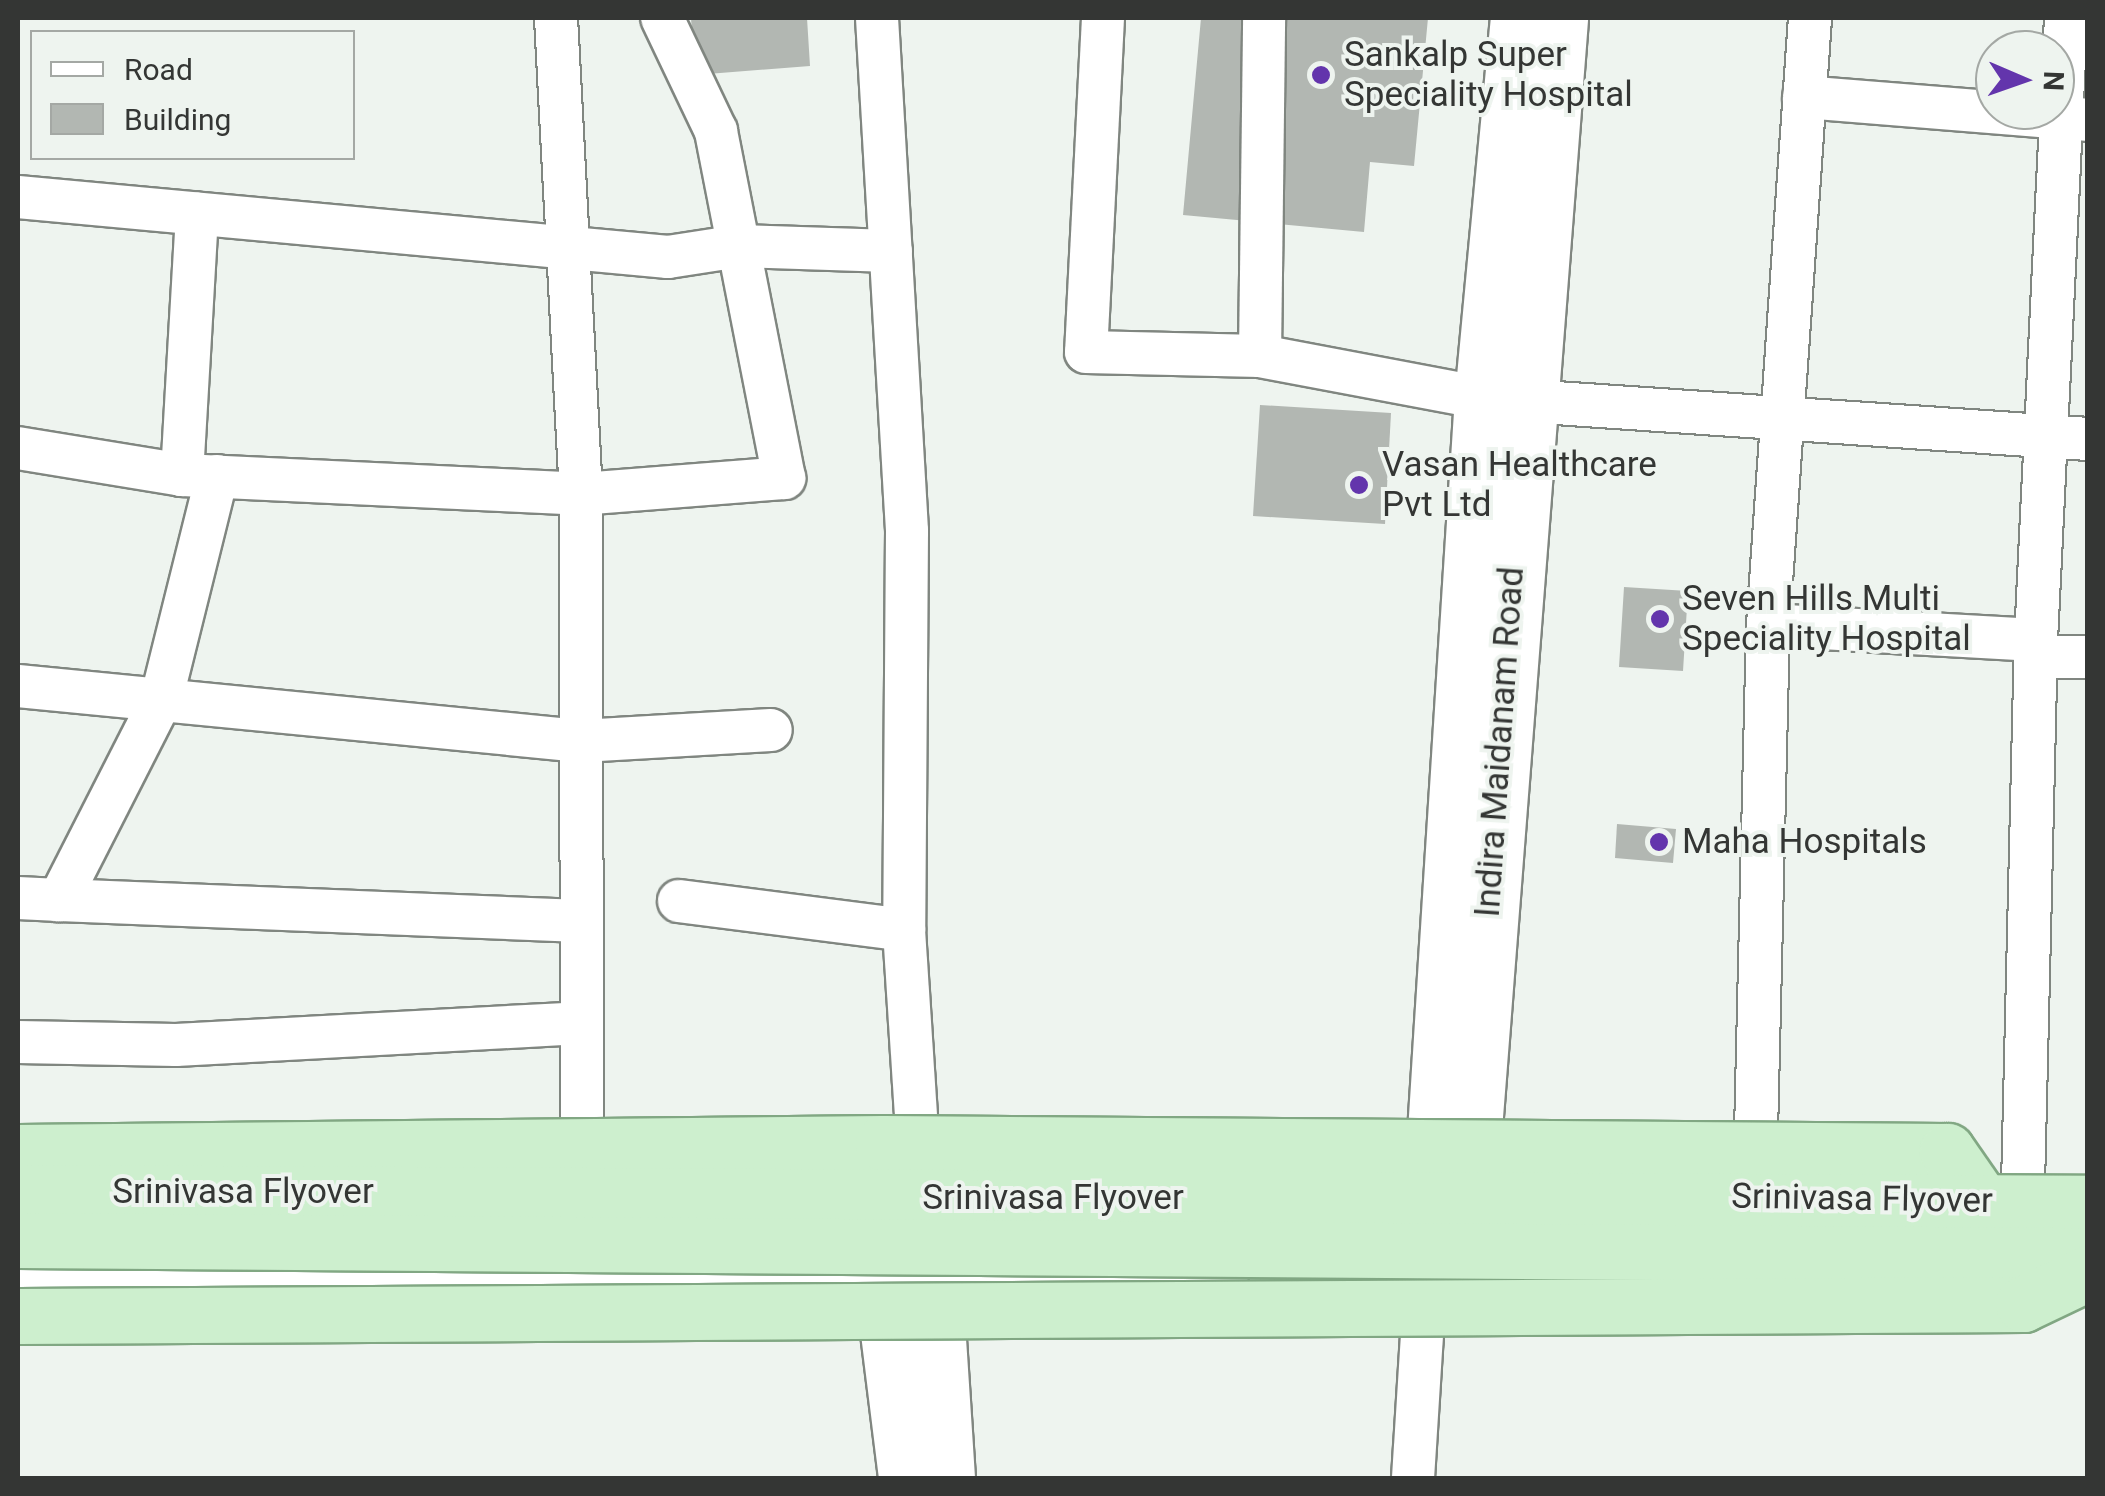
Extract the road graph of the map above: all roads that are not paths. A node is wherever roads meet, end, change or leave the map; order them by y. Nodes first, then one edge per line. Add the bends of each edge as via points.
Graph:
1 (556, 18) edge
2 (662, 18) edge
3 (877, 18) edge
4 (1103, 18) edge
5 (1264, 18) edge
6 (1518, 18) edge
7 (1560, 18) edge
8 (1810, 18) edge
9 (1804, 97) junction
10 (1975, 111) edge
11 (2075, 130) edge
12 (18, 197) edge
13 (197, 213) junction
14 (739, 246) junction
15 (568, 248) junction
16 (891, 252) junction
17 (1260, 356) junction
18 (1503, 398) junction
19 (1782, 412) junction
20 (2068, 438) edge
21 (18, 448) edge
22 (200, 476) junction
23 (581, 494) junction
24 (1768, 626) junction
25 (2036, 649) junction
26 (2088, 657) edge
27 (18, 686) edge
28 (161, 700) junction
29 (771, 730) dead end
30 (581, 740) junction
31 (38, 899) edge
32 (679, 901) dead end
33 (580, 921) junction
34 (904, 930) junction
35 (580, 1022) junction
36 (18, 1042) edge
37 (18, 1152) edge
38 (1452, 1171) junction
39 (18, 1176) edge
40 (920, 1176) junction
41 (1755, 1176) junction
42 (582, 1179) junction
43 (2088, 1187) edge
44 (18, 1192) edge
45 (2002, 1193) junction
46 (2088, 1203) edge
47 (18, 1240) edge
48 (2088, 1255) edge
49 (2088, 1273) edge
50 (908, 1276) junction
51 (18, 1279) edge
52 (1444, 1288) junction
53 (2088, 1293) edge
54 (18, 1316) edge
55 (906, 1478) edge
56 (947, 1478) edge
57 (1414, 1478) edge

1 - 15 street
2 - 14 street via 716,131
3 - 16 street
4 - 17 street via 1086,352
5 - 17 street
6 - 18 street
7 - 18 street, Indira Maidanam Road
8 - 9 street
9 - 10 street
9 - 19 street
11 - 20 street
12 - 13 street
13 - 15 street
13 - 22 street
14 - 15 street via 668,257
14 - 16 street
14 - 23 street via 784,478
15 - 23 street
16 - 34 street via 908,531
17 - 18 street
18 - 19 street
18 - 38 street, Indira Maidanam Road
19 - 20 street
19 - 24 street
20 - 25 street
21 - 22 street
22 - 23 street
22 - 28 street
23 - 30 street
24 - 25 street
24 - 41 street
25 - 26 street
25 - 45 street
27 - 28 street
28 - 30 street
28 - 31 street
29 - 30 street
30 - 33 street
31 - 33 street
32 - 34 street
33 - 35 street
34 - 40 street
35 - 36 street via 176,1046
35 - 42 street
37 - 45 main road, bridge via 883,1143 1947,1151
38 - 40 street
38 - 41 street
38 - 52 street, Indira Maidanam Road
39 - 42 street
40 - 42 street
41 - 45 street
43 - 45 street
44 - 45 main road, Srinivasa Flyover, bridge
45 - 46 main road, Srinivasa Flyover, bridge
47 - 48 main road, Srinivasa Flyover, bridge
49 - 54 main road, bridge via 2023,1304
50 - 51 street
50 - 52 street
50 - 55 street
50 - 56 street
52 - 53 street
52 - 57 street

